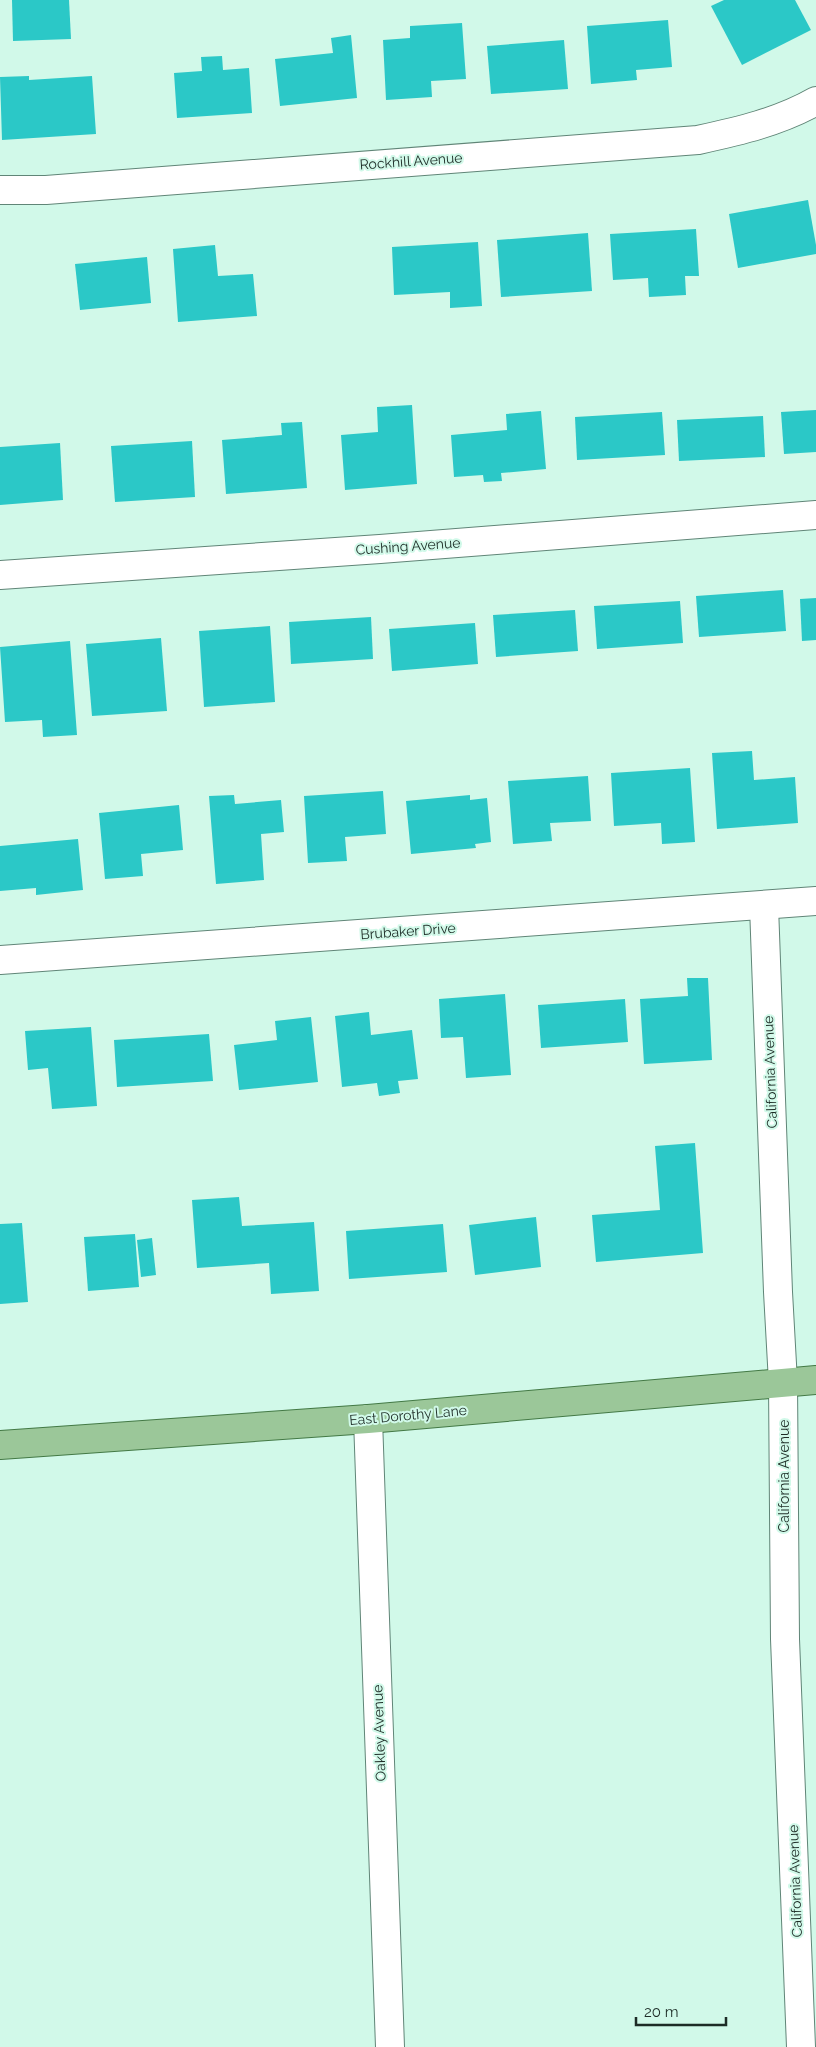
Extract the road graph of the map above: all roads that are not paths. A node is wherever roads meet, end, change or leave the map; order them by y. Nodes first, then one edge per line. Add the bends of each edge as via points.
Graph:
1 (816, 101) edge
2 (0, 190) edge
3 (816, 514) edge
4 (0, 575) edge
5 (816, 901) edge
6 (764, 906) junction
7 (0, 960) edge
8 (816, 1380) edge
9 (783, 1382) junction
10 (368, 1419) junction
11 (0, 1445) edge
12 (390, 2047) edge
13 (801, 2047) edge

1 - 2 street, Rockhill Avenue via 797,112 750,129 698,140 46,190
3 - 4 street, Cushing Avenue
5 - 6 street, Brubaker Drive
6 - 7 street, Brubaker Drive
6 - 9 street, California Avenue
8 - 9 main road, East Dorothy Lane
9 - 10 main road, East Dorothy Lane
9 - 13 street, California Avenue via 785,1638
10 - 11 main road, East Dorothy Lane
10 - 12 street, Oakley Avenue

